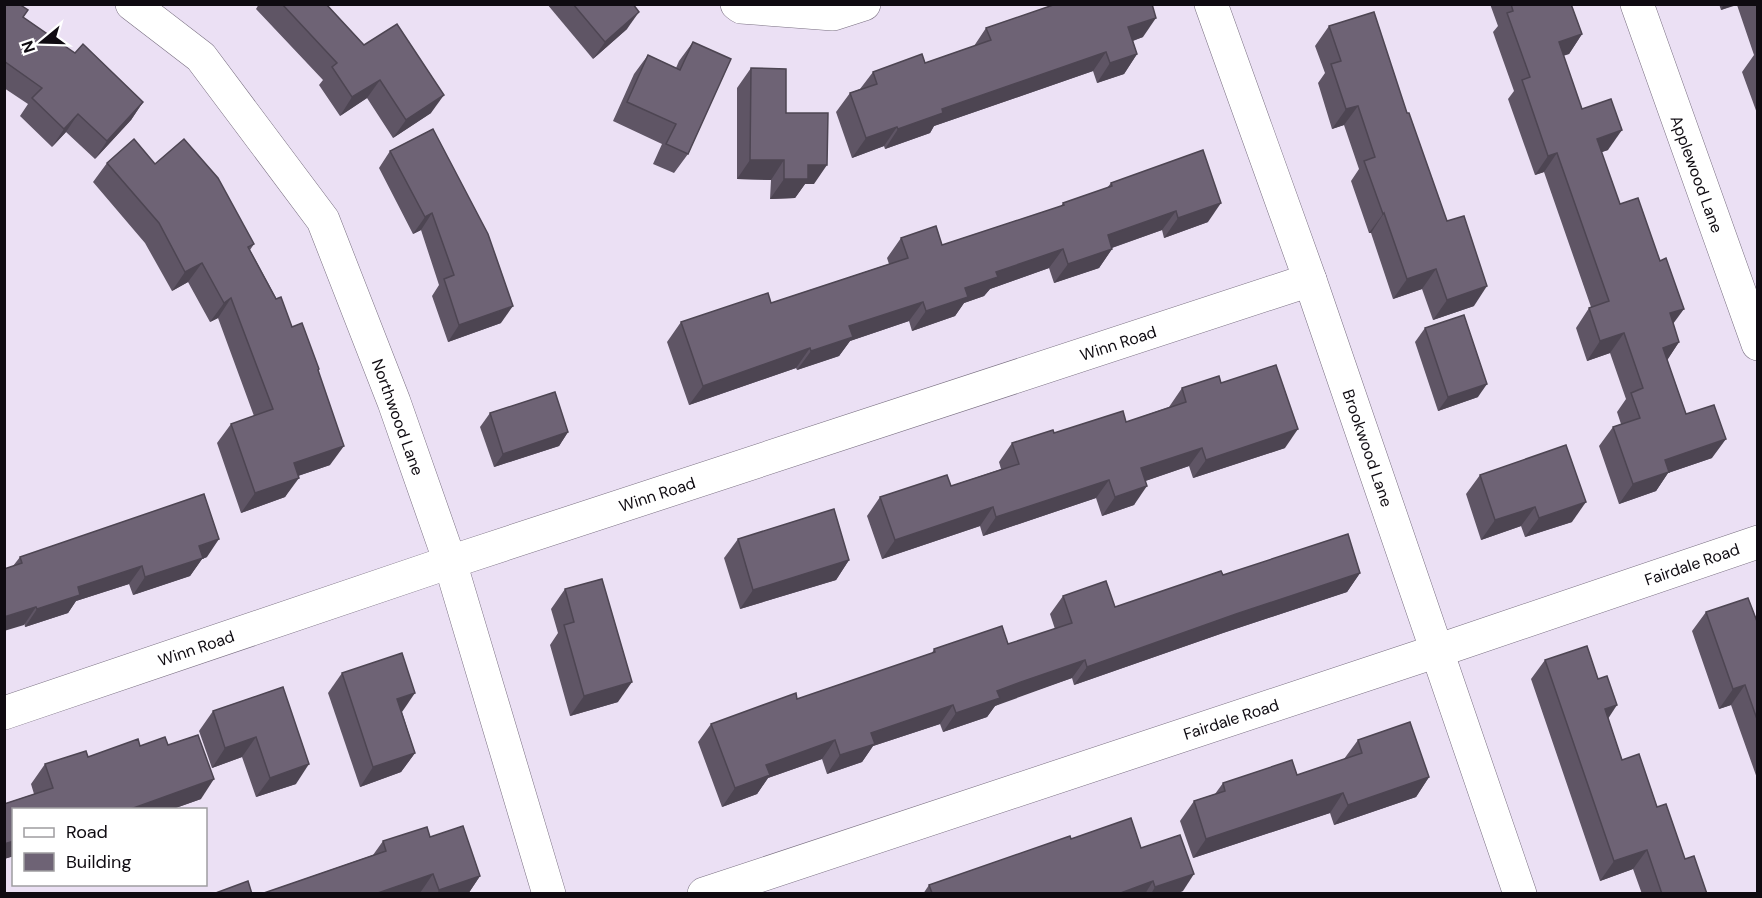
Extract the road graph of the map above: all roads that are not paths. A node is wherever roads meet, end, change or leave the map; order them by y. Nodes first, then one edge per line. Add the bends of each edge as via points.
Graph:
1 (132, 4) edge
2 (737, 4) edge
3 (864, 4) edge
4 (1211, 4) edge
5 (1637, 4) edge
6 (1310, 280) junction
7 (1758, 344) edge
8 (1758, 542) edge
9 (450, 562) junction
10 (1437, 651) junction
11 (4, 714) edge
12 (549, 894) edge
13 (704, 894) edge
14 (1520, 894) edge

1 - 9 street, Northwood Lane via 201,57 323,220 394,402
2 - 3 street via 833,14
4 - 6 street, Brookwood Lane
5 - 7 street, Applewood Lane
6 - 9 street, Winn Road
6 - 10 street, Brookwood Lane
8 - 10 street, Fairdale Road
9 - 11 street, Winn Road
9 - 12 street, Northwood Lane
10 - 13 street, Fairdale Road
10 - 14 street, Brookwood Lane

